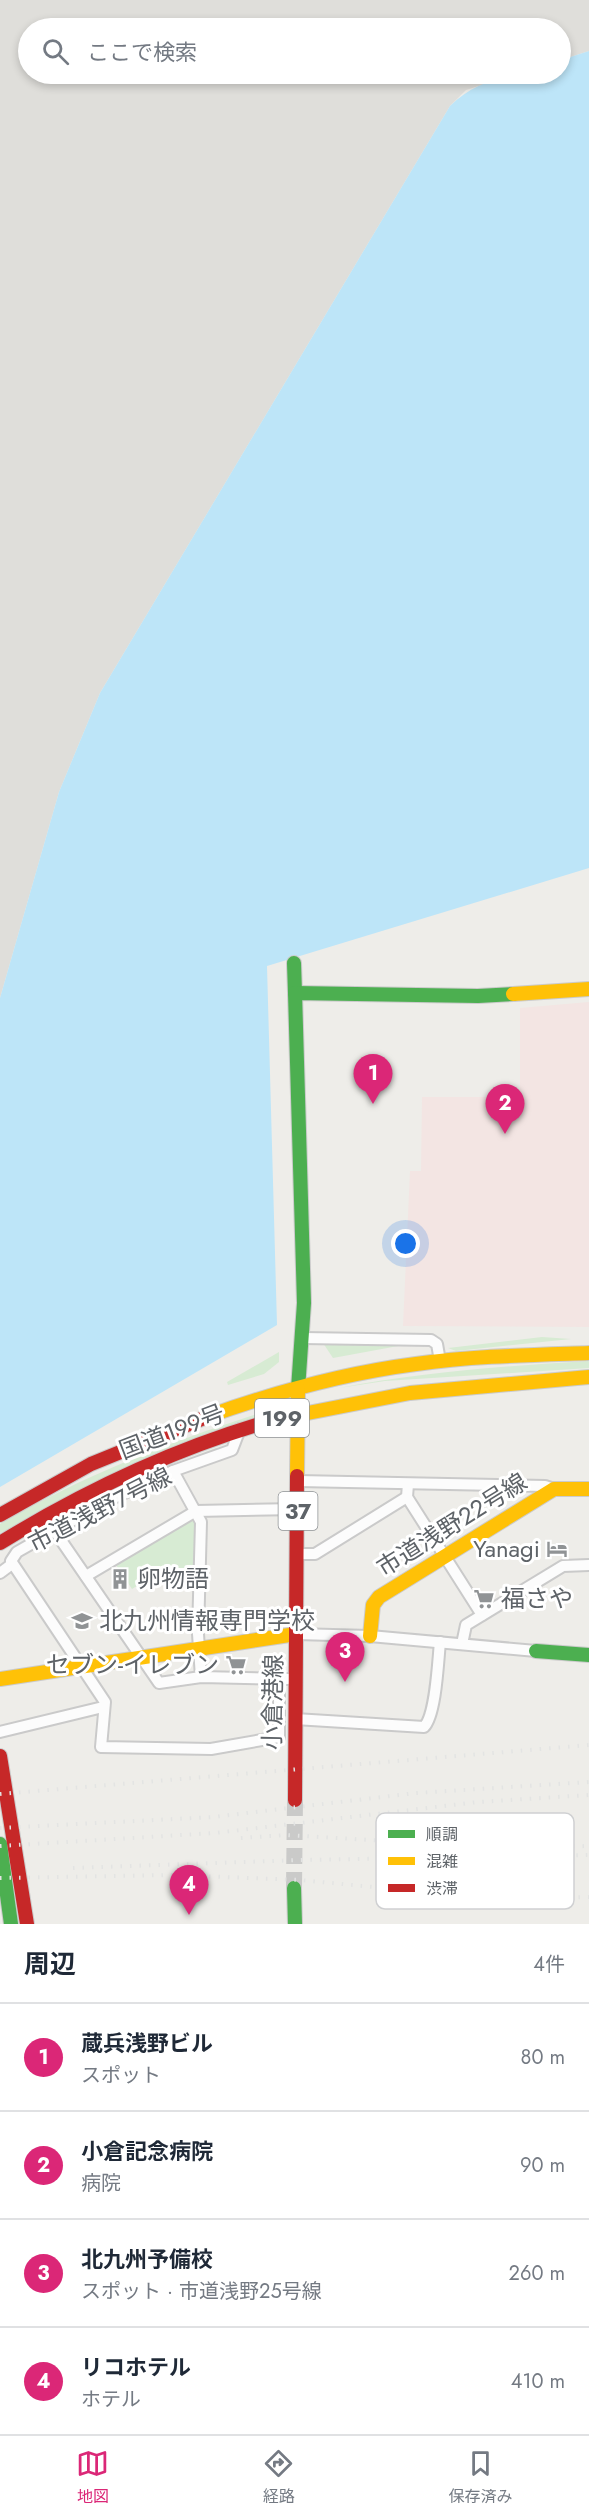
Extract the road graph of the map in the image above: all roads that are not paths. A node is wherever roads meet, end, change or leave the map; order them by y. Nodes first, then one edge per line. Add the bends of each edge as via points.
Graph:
1 (294, 963) dead end
2 (589, 989) edge
3 (295, 993) junction
4 (303, 1338) junction
5 (589, 1353) edge
6 (440, 1361) junction
7 (589, 1377) edge
8 (298, 1389) junction
9 (298, 1414) junction
10 (240, 1429) junction
11 (210, 1439) junction
12 (225, 1453) junction
13 (173, 1471) junction
14 (298, 1481) junction
15 (408, 1484) junction
16 (554, 1489) junction
17 (589, 1489) edge
18 (407, 1497) junction
19 (63, 1505) junction
20 (298, 1509) junction
21 (196, 1511) junction
22 (0, 1515) edge
23 (71, 1520) junction
24 (54, 1530) junction
25 (0, 1543) edge
26 (298, 1554) junction
27 (444, 1557) junction
28 (12, 1564) junction
29 (589, 1565) edge
30 (0, 1573) edge
31 (86, 1576) junction
32 (482, 1615) junction
33 (297, 1634) junction
34 (370, 1636) junction
35 (440, 1642) junction
36 (462, 1644) junction
37 (199, 1649) junction
38 (536, 1651) joint
39 (589, 1655) edge
40 (141, 1657) junction
41 (81, 1665) junction
42 (201, 1677) junction
43 (0, 1679) edge
44 (289, 1679) junction
45 (103, 1707) junction
46 (295, 1719) junction
47 (0, 1732) edge
48 (0, 1756) edge
49 (295, 1800) tunnel mouth
50 (0, 1844) edge
51 (294, 1888) tunnel mouth
52 (11, 1924) edge
53 (27, 1924) edge
54 (295, 1924) edge

1 - 3 main road, 小倉港線
2 - 3 main road via 478,996
3 - 4 main road, 小倉港線
4 - 6 street via 431,1340 437,1344
4 - 8 main road, 小倉港線
5 - 6 main road, 国道199号 / 199
6 - 8 main road, 国道199号 / 199
7 - 9 main road, 国道199号 / 199 via 423,1389
8 - 9 main road, 小倉港線 / 37
8 - 22 main road, 国道199号 / 199 via 154,1435 60,1480
9 - 10 main road, 国道199号 / 199
9 - 14 main road, 小倉港線 / 37
10 - 11 main road, 国道199号 / 199
10 - 12 street via 235,1446
11 - 12 street via 222,1442
11 - 19 main road, 国道199号 / 199 via 124,1474
12 - 13 street, 市道浅野7号線
13 - 21 street
13 - 23 street, 市道浅野7号線
14 - 15 street
14 - 20 main road, 小倉港線 / 37
15 - 16 street
15 - 18 street
16 - 17 main road, 市道浅野22号線
16 - 27 main road, 市道浅野22号線
18 - 26 street via 315,1554
18 - 27 street
19 - 23 street
19 - 25 main road, 国道199号 / 199
20 - 21 street
20 - 26 main road, 小倉港線 / 37
21 - 31 street
21 - 37 street via 201,1522
23 - 24 street, 市道浅野7号線
24 - 28 street, 市道浅野7号線 via 13,1555
24 - 31 street
26 - 33 main road, 小倉港線 / 37
27 - 32 street
27 - 34 main road, 市道浅野22号線 via 375,1600
28 - 30 street
28 - 41 street, 市道浅野7号線
29 - 32 street via 563,1566
31 - 40 street
32 - 36 street via 464,1628
33 - 34 street
33 - 37 main road
33 - 44 main road, 小倉港線 / 37
34 - 35 street
35 - 36 street
35 - 46 street via 430,1721 424,1727
36 - 38 street
37 - 40 main road
37 - 42 street
38 - 39 main road
40 - 41 main road
40 - 42 street via 159,1683
41 - 43 main road
41 - 45 street, 市道浅野7号線 via 105,1702
42 - 44 street
44 - 45 street, 市道浅野7号線 via 279,1684 279,1737 211,1749 101,1747
44 - 46 main road, 小倉港線 / 37
45 - 47 street
46 - 49 main road, 小倉港線 / 37
48 - 53 main road
50 - 52 main road
51 - 54 main road

